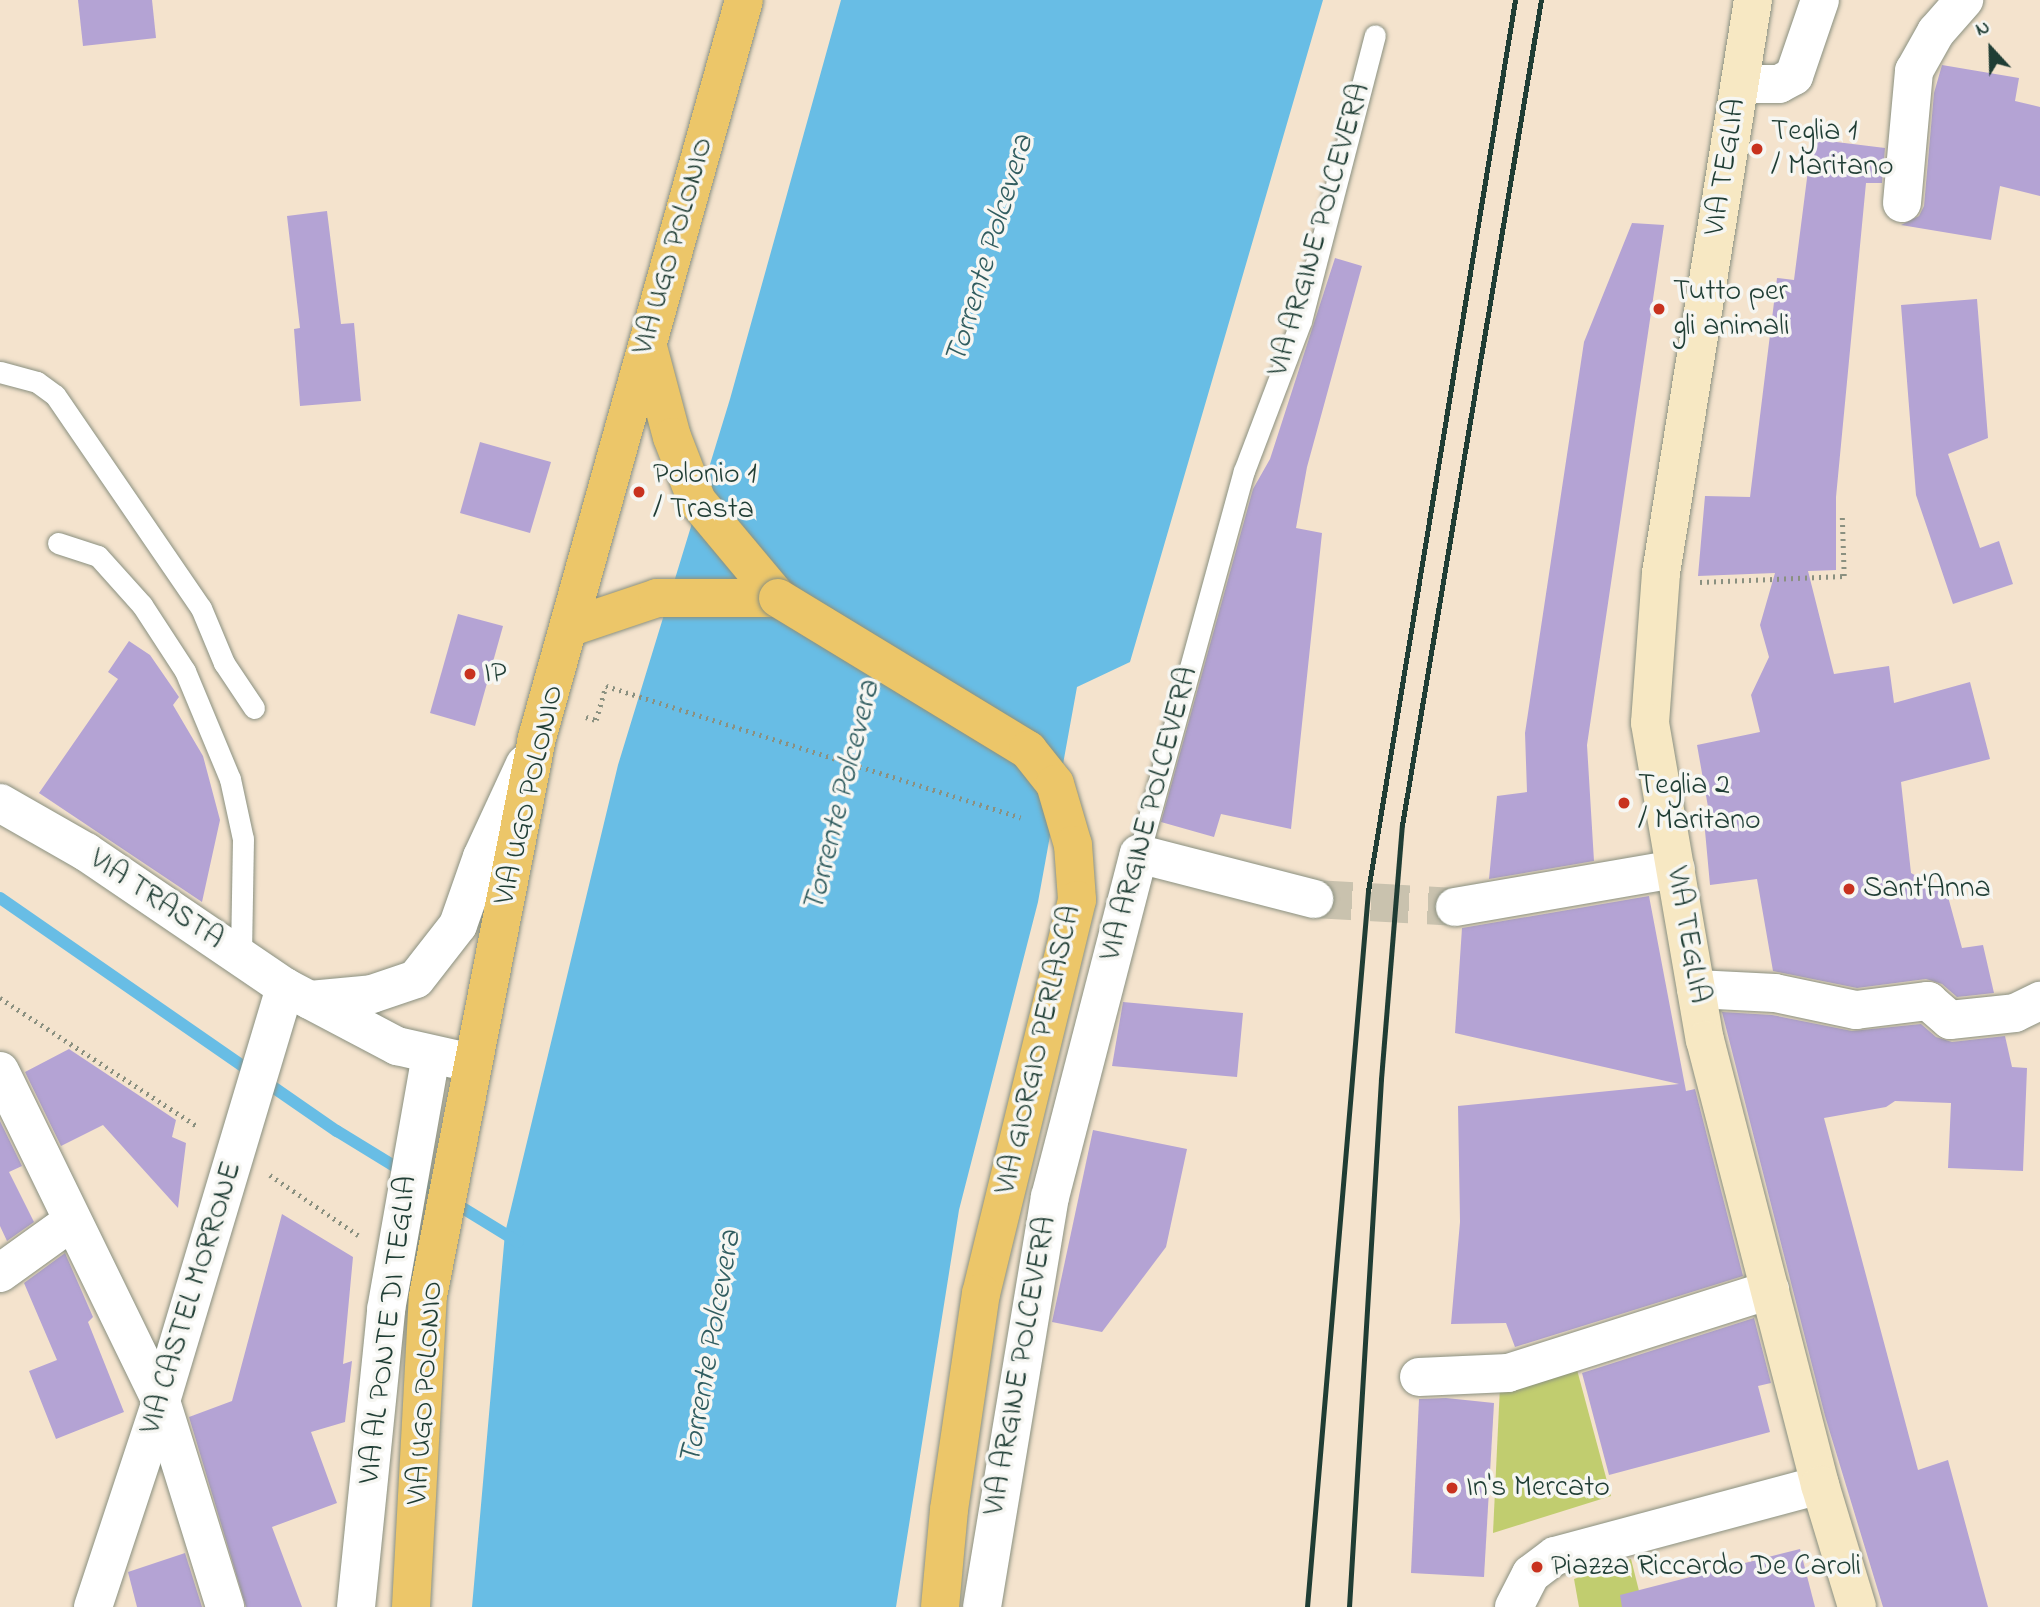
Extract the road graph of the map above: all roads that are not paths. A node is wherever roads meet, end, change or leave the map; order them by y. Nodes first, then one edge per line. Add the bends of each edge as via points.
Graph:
1 (744, 0) edge
2 (1819, 0) edge
3 (1964, 0) edge
4 (1754, 6) edge
5 (1375, 35) dead end
6 (1740, 84) junction
7 (1902, 203) dead end
8 (646, 338) junction
9 (0, 372) edge
10 (58, 542) dead end
11 (778, 598) junction
12 (587, 620) junction
13 (254, 708) dead end
14 (537, 738) junction
15 (0, 803) edge
16 (1139, 854) junction
17 (1676, 869) junction
18 (1314, 899) tunnel mouth
19 (1455, 907) tunnel mouth
20 (241, 958) junction
21 (1696, 989) junction
22 (291, 1000) junction
23 (2040, 1001) edge
24 (430, 1055) junction
25 (0, 1071) edge
26 (470, 1081) junction
27 (71, 1222) junction
28 (0, 1273) edge
29 (1770, 1290) junction
30 (1419, 1377) dead end
31 (162, 1401) junction
32 (1820, 1485) junction
33 (93, 1607) edge
34 (225, 1607) edge
35 (356, 1607) edge
36 (411, 1607) edge
37 (940, 1607) edge
38 (982, 1607) edge
39 (1514, 1607) edge
40 (1857, 1607) edge

1 - 8 main road, VIA UGO POLONIO
2 - 6 street via 1794,76 1779,84
3 - 7 street via 1936,32 1914,71
4 - 6 main road, VIA TEGLIA
5 - 16 lane, VIA ARGINE POLCEVERA via 1301,321 1244,471
6 - 17 main road, VIA TEGLIA via 1661,573 1650,723
8 - 11 main road, VIA GIORGIO PERLASCA via 672,437 697,501
8 - 12 main road, VIA UGO POLONIO
9 - 13 lane via 37,382 55,395 201,608 224,663
10 - 20 lane via 98,556 142,606 185,671 230,779 243,839
11 - 12 main road via 657,598
11 - 37 main road, VIA GIORGIO PERLASCA, bridge via 1028,750 1055,783 1073,845 1077,900 981,1293 948,1510
12 - 14 main road, VIA UGO POLONIO
14 - 22 street via 482,857 458,925 416,979 372,994
14 - 26 main road, VIA UGO POLONIO
15 - 20 street, VIA TRASTA via 86,852
16 - 18 street
16 - 38 street, VIA ARGINE POLCEVERA via 1051,1197
17 - 19 street
17 - 21 main road, VIA TEGLIA
20 - 22 street, VIA TRASTA
21 - 23 street via 1775,993 1856,1010 1928,1001 1950,1020 2015,1013
21 - 29 main road, VIA TEGLIA
22 - 24 street, VIA TRASTA via 397,1046
22 - 31 street, VIA CASTEL MORRONE via 240,1143
24 - 26 street, VIA TRASTA
24 - 35 street, VIA AL PONTE DI TEGLIA via 386,1310
25 - 27 street
26 - 36 main road, VIA UGO POLONIO via 428,1296
27 - 28 street
27 - 31 street
29 - 30 street via 1507,1373
29 - 32 main road, VIA TEGLIA
31 - 33 street, VIA CASTEL MORRONE
31 - 34 street
32 - 39 street via 1555,1556 1531,1574
32 - 40 main road, VIA TEGLIA

